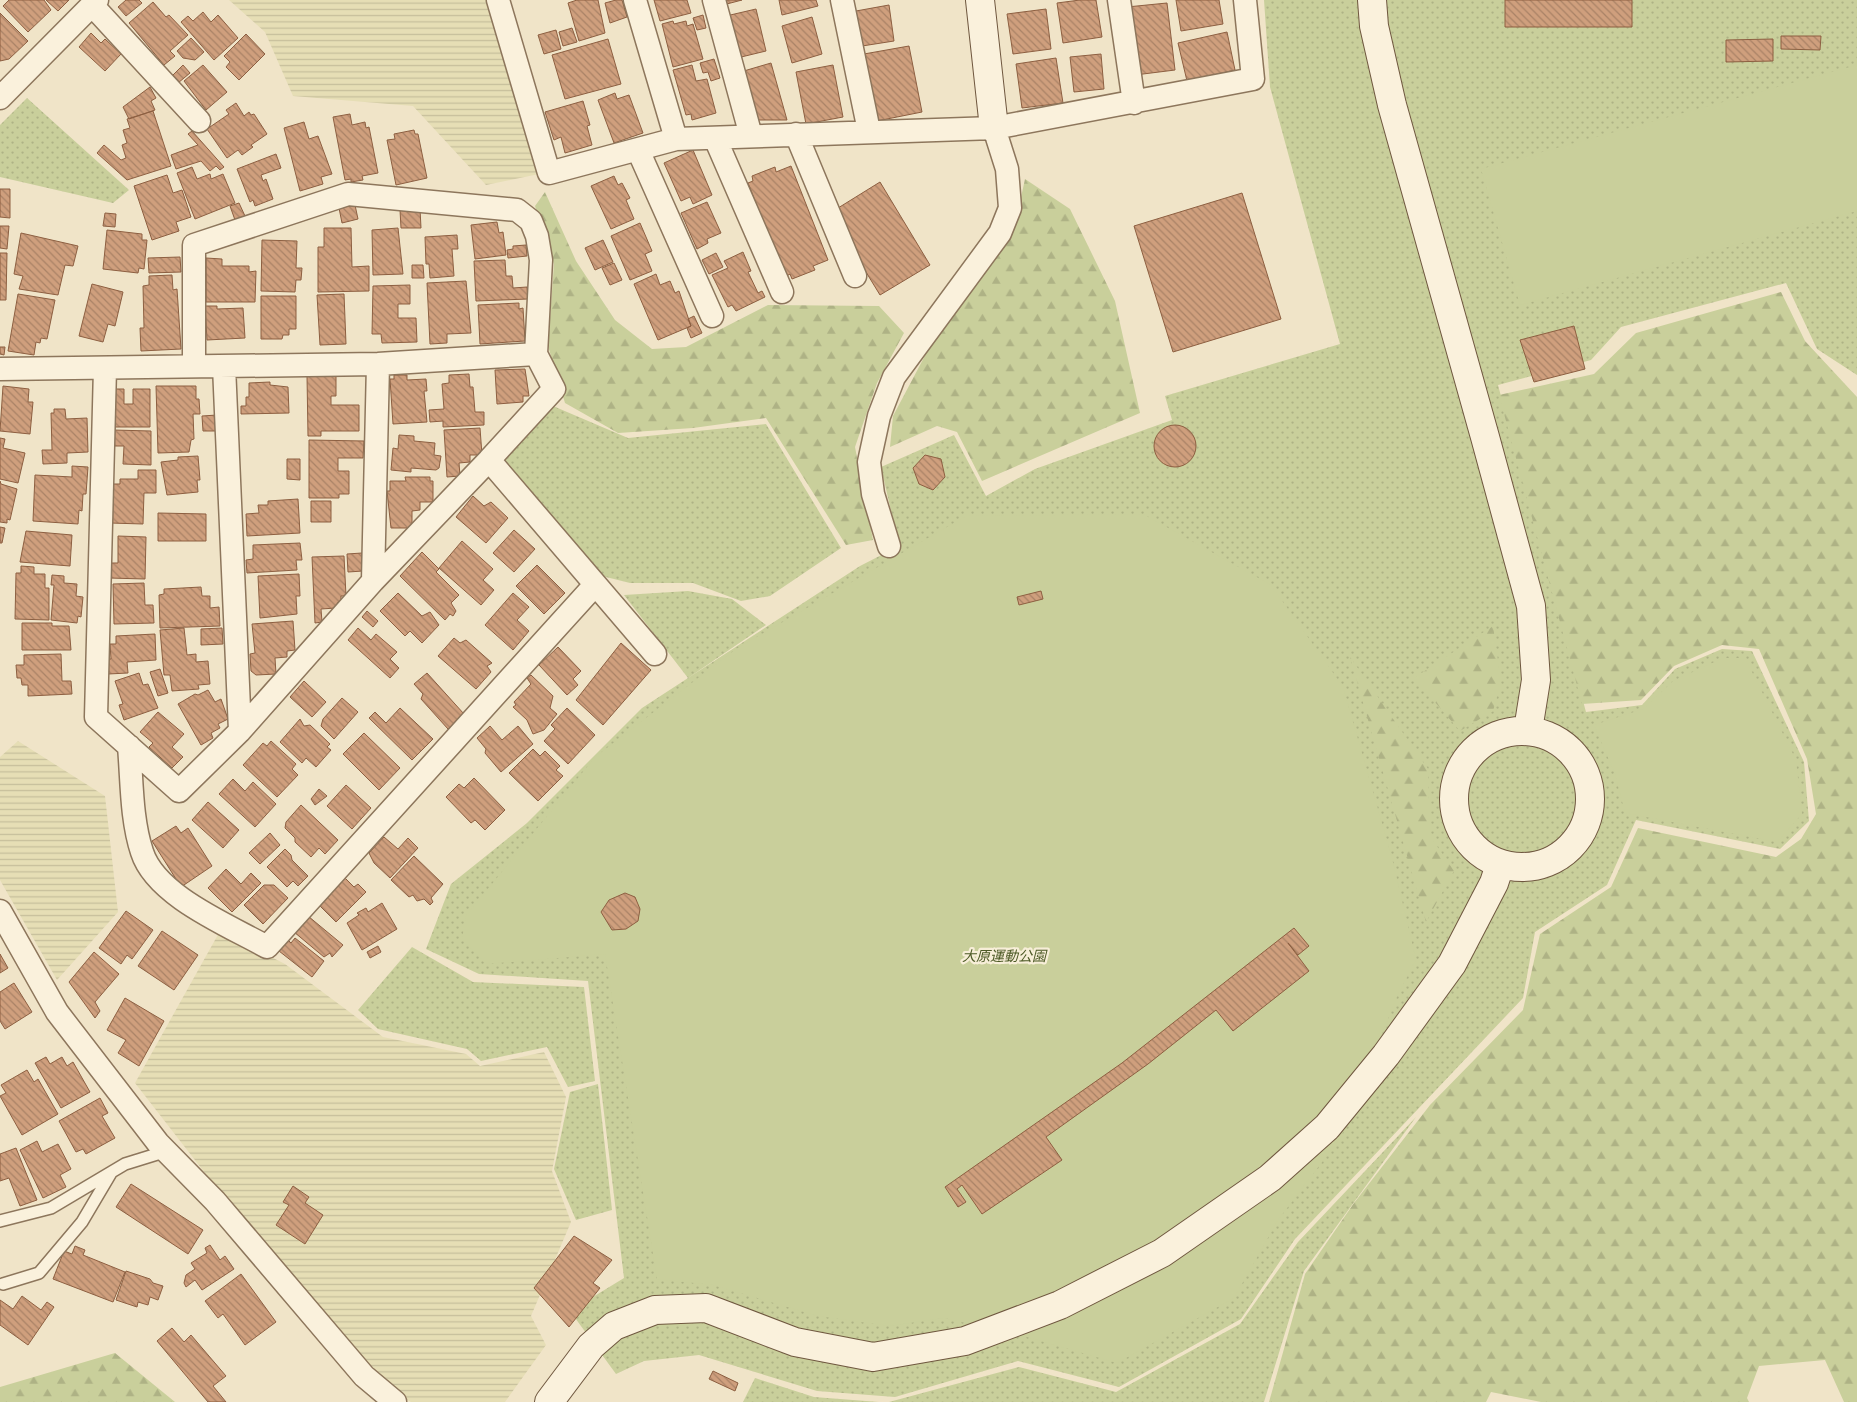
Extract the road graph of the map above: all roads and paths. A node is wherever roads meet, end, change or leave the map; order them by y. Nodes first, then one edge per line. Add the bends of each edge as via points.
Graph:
1 (498, 0) edge
2 (634, 0) edge
3 (714, 0) edge
4 (842, 0) edge
5 (980, 0) edge
6 (1119, 0) edge
7 (1245, 0) edge
8 (1372, 0) edge
9 (94, 3) edge
10 (0, 74) edge
11 (23, 75) junction
12 (0, 98) edge
13 (1134, 103) junction
14 (199, 121) dead end
15 (994, 128) junction
16 (869, 131) junction
17 (796, 134) junction
18 (751, 136) junction
19 (715, 138) junction
20 (676, 140) junction
21 (638, 150) junction
22 (855, 276) dead end
23 (782, 292) dead end
24 (712, 316) dead end
25 (536, 354) junction
26 (378, 364) junction
27 (194, 366) junction
28 (224, 366) junction
29 (105, 368) junction
30 (0, 369) edge
31 (490, 460) junction
32 (889, 546) dead end
33 (373, 582) junction
34 (594, 586) junction
35 (654, 654) dead end
36 (1528, 730) junction
37 (240, 731) junction
38 (129, 746) junction
39 (1500, 865) junction
40 (0, 911) edge
41 (167, 1152) junction
42 (112, 1172) junction
43 (0, 1222) edge
44 (3, 1284) dead end
45 (395, 1402) edge
46 (549, 1402) edge

1 - 21 street via 549,173
2 - 20 street
3 - 18 street
4 - 16 street
5 - 15 street
6 - 13 street
7 - 13 street via 1253,79
8 - 36 street via 1374,26 1392,105 1531,606 1536,680
9 - 11 street
9 - 14 street
10 - 11 street
11 - 12 street
13 - 15 street
15 - 16 street
15 - 32 street via 1007,169 1010,208 1007,216 1000,233 894,377 879,416 869,462 873,494
16 - 17 street
17 - 18 street
17 - 22 street
18 - 19 street
19 - 20 street
19 - 23 street
20 - 21 street
21 - 24 street
25 - 26 street
25 - 27 street via 541,260 531,221 517,210 348,194 194,246
25 - 31 street via 554,389
26 - 28 street
26 - 33 street
27 - 28 street
27 - 29 street
28 - 37 street
29 - 30 street
29 - 38 street via 96,717
31 - 33 street
31 - 34 street
33 - 37 street
34 - 35 street
34 - 38 street via 267,947 173,894 155,876 142,853
36 - 39 street via 1504,732 1482,743 1465,760 1455,782 1453,806 1460,829 1474,849
36 - 39 street via 1551,736 1570,750 1584,770 1590,793 1589,817 1579,838 1562,856 1541,866 1517,868
37 - 38 street via 179,791
39 - 46 street via 1452,964 1386,1055 1327,1127 1270,1178 1162,1252 1060,1305 965,1341 874,1357 796,1342 706,1308 655,1310 608,1331 591,1346
40 - 41 street via 57,1012
41 - 42 lane via 126,1164
41 - 45 street via 215,1201 364,1376
42 - 43 lane via 51,1208
42 - 44 lane via 82,1222 39,1272

